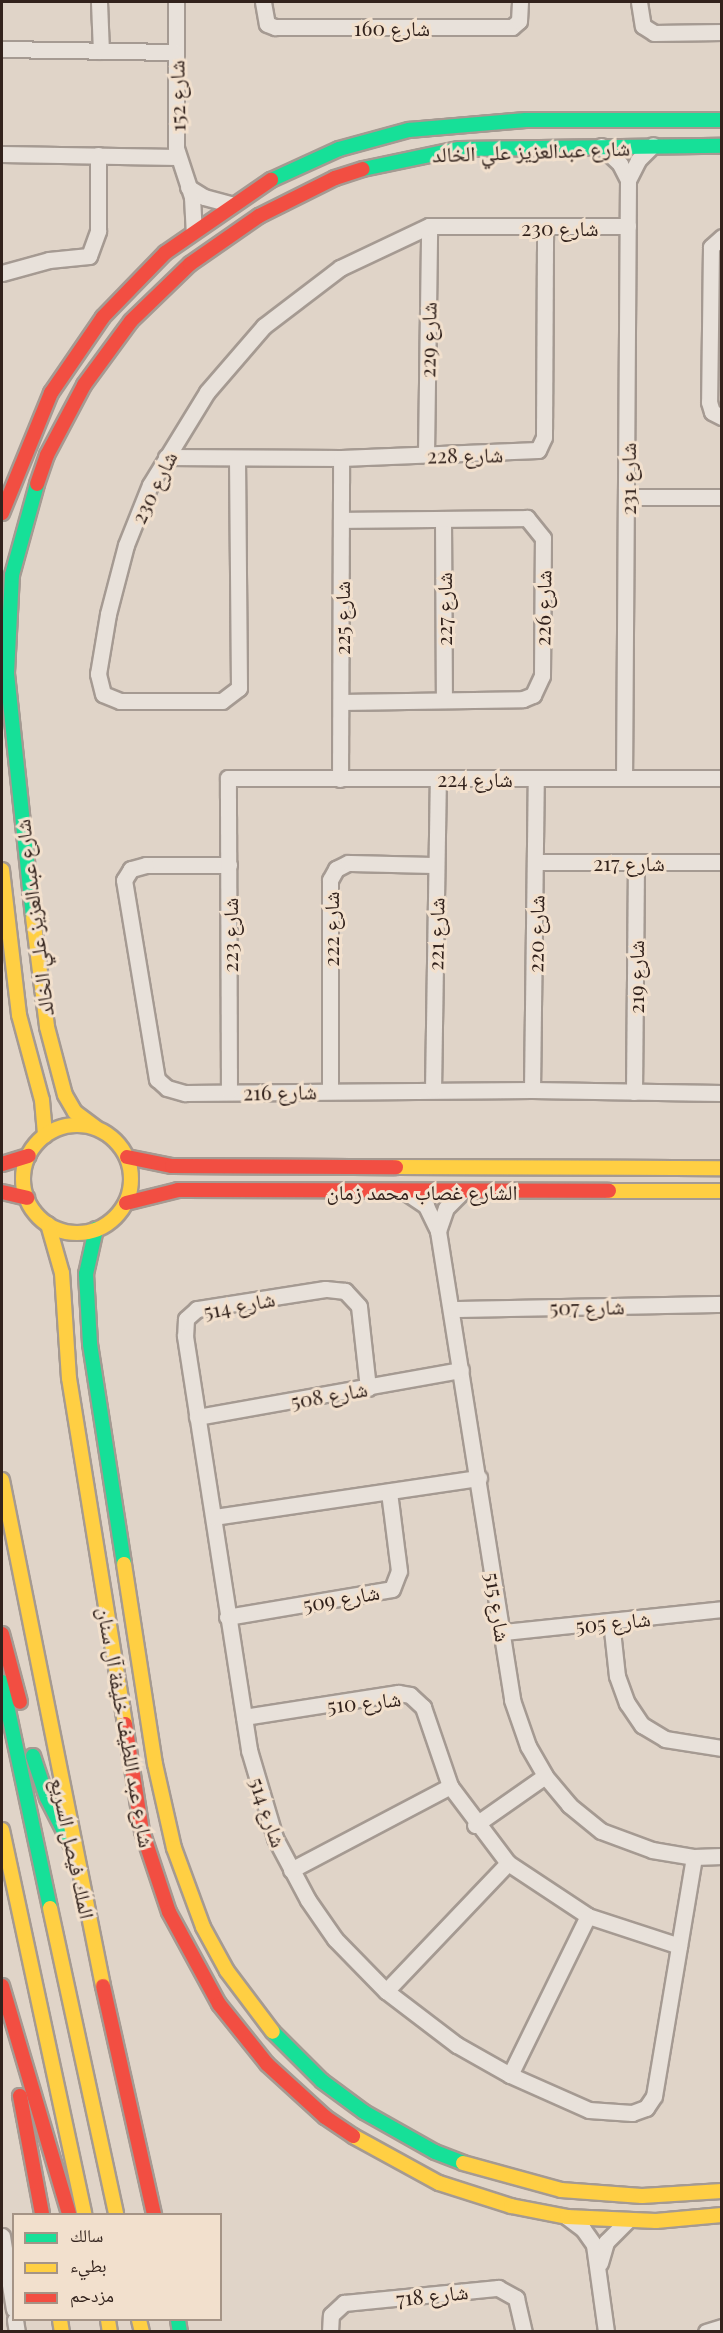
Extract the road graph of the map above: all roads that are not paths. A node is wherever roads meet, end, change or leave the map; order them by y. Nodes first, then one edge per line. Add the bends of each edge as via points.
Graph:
1 (99, 2) edge
2 (176, 2) edge
3 (263, 2) edge
4 (520, 2) edge
5 (639, 2) edge
6 (722, 32) edge
7 (2, 49) edge
8 (101, 51) junction
9 (175, 52) junction
10 (722, 120) edge
11 (600, 145) junction
12 (653, 145) junction
13 (722, 146) edge
14 (2, 154) edge
15 (98, 155) junction
16 (177, 157) junction
17 (628, 180) junction
18 (188, 187) junction
19 (230, 204) junction
20 (429, 226) junction
21 (628, 226) junction
22 (545, 227) junction
23 (194, 230) junction
24 (722, 237) edge
25 (2, 273) edge
26 (722, 417) edge
27 (426, 454) junction
28 (166, 457) junction
29 (237, 458) junction
30 (341, 458) junction
31 (627, 497) junction
32 (722, 497) edge
33 (2, 513) edge
34 (443, 519) junction
35 (341, 520) junction
36 (444, 700) junction
37 (340, 702) junction
38 (228, 778) joint
39 (438, 778) junction
40 (536, 778) junction
41 (624, 778) junction
42 (722, 778) edge
43 (340, 779) junction
44 (536, 862) junction
45 (636, 862) junction
46 (722, 862) edge
47 (435, 865) junction
48 (229, 866) junction
49 (2, 870) edge
50 (330, 1090) junction
51 (433, 1090) junction
52 (532, 1090) junction
53 (229, 1092) junction
54 (634, 1092) junction
55 (722, 1093) edge
56 (96, 1128) junction
57 (45, 1136) junction
58 (28, 1156) junction
59 (127, 1157) junction
60 (2, 1164) edge
61 (722, 1168) edge
62 (402, 1191) junction
63 (463, 1191) junction
64 (722, 1191) edge
65 (2, 1192) edge
66 (27, 1198) junction
67 (126, 1203) junction
68 (48, 1224) junction
69 (96, 1229) junction
70 (438, 1231) junction
71 (722, 1304) edge
72 (452, 1309) junction
73 (461, 1370) junction
74 (368, 1388) junction
75 (197, 1417) junction
76 (479, 1478) junction
77 (2, 1480) edge
78 (389, 1492) junction
79 (214, 1517) junction
80 (722, 1609) edge
81 (227, 1617) junction
82 (611, 1621) junction
83 (504, 1632) junction
84 (2, 1634) edge
85 (115, 1659) junction
86 (2, 1682) edge
87 (244, 1717) junction
88 (151, 1736) junction
89 (722, 1748) edge
90 (545, 1776) junction
91 (450, 1786) junction
92 (475, 1825) junction
93 (2, 1830) edge
94 (73, 1849) junction
95 (722, 1856) edge
96 (694, 1857) junction
97 (508, 1863) junction
98 (291, 1870) junction
99 (588, 1916) junction
100 (679, 1946) junction
101 (2, 1987) edge
102 (386, 1991) junction
103 (510, 2075) junction
104 (722, 2191) edge
105 (42, 2213) edge
106 (69, 2213) edge
107 (84, 2213) edge
108 (116, 2213) edge
109 (154, 2213) edge
110 (722, 2215) edge
111 (567, 2217) junction
112 (627, 2221) junction
113 (2, 2236) edge
114 (600, 2263) junction
115 (12, 2297) edge
116 (722, 2328) edge
117 (330, 2331) edge
118 (524, 2331) edge
119 (606, 2331) edge
120 (706, 2331) edge

1 - 8 street
2 - 9 street, شارع 152
3 - 4 street, شارع 160 via 267,24 275,27 512,27 519,21
5 - 6 street via 643,26 654,33
7 - 8 street
8 - 9 street
9 - 16 street, شارع 152
10 - 19 main road, شارع عبدالعزيز علي الخالد via 526,120 409,130 316,158
11 - 12 main road, شارع عبدالعزيز علي الخالد
11 - 17 street via 615,157
11 - 56 main road, شارع عبدالعزيز علي الخالد via 483,147 418,155 344,175 284,201 212,246 149,302 98,363 58,431 30,503 12,575 9,704 46,1027 65,1095 75,1112
12 - 13 main road, شارع عبدالعزيز علي الخالد
12 - 17 street via 638,160
14 - 15 street
15 - 16 street
15 - 25 street via 98,231 89,256 49,260
16 - 18 street, شارع 152
17 - 21 street, شارع 231
18 - 19 street via 204,197
18 - 23 street, شارع 152
19 - 23 main road, شارع عبدالعزيز علي الخالد
20 - 22 street, شارع 230
20 - 27 street, شارع 229
20 - 28 street, شارع 230 via 340,268 264,326 207,392
21 - 22 street, شارع 230
21 - 31 street, شارع 231
22 - 27 street, شارع 228 via 544,437 538,450 529,454
23 - 33 main road, شارع عبدالعزيز علي الخالد via 123,294 72,358 37,420
24 - 26 street via 711,247 709,402 712,412
27 - 30 street, شارع 228
28 - 29 street, شارع 228
28 - 29 street, شارع 230 via 126,545 108,614 99,685 103,694 120,701 222,701 239,688
29 - 30 street, شارع 228
30 - 35 street, شارع 225
31 - 32 street
31 - 41 street, شارع 231
34 - 35 street, شارع 226
34 - 36 street, شارع 227
34 - 36 street, شارع 226 via 527,518 543,538 542,676 533,695
35 - 37 street, شارع 225
36 - 37 street, شارع 226
37 - 43 street, شارع 225
38 - 43 street, شارع 224
38 - 48 street, شارع 223
39 - 40 street, شارع 224
39 - 43 street, شارع 224
39 - 47 street, شارع 221
40 - 41 street, شارع 224
40 - 44 street, شارع 220
41 - 42 street, شارع 224
44 - 45 street, شارع 217
44 - 52 street, شارع 220
45 - 46 street, شارع 217
45 - 54 street, شارع 219
47 - 50 street, شارع 222 via 348,863 336,869 330,880
47 - 51 street, شارع 221
48 - 53 street, شارع 223
48 - 53 street, شارع 216 via 146,865 131,869 124,880 157,1079 167,1088 185,1093
49 - 57 main road, شارع عبدالعزيز علي الخالد via 19,1015 42,1100
50 - 51 street, شارع 216
50 - 53 street, شارع 216
51 - 52 street, شارع 216
52 - 54 street, شارع 216
54 - 55 street, شارع 216
56 - 57 main road via 64,1126
56 - 59 main road via 110,1136
57 - 58 main road
58 - 60 main road
58 - 66 main road via 23,1177
59 - 61 main road, الشارع غصاب محمد زمان via 172,1166
59 - 67 main road via 131,1180
62 - 63 main road, الشارع غصاب محمد زمان
62 - 67 main road, الشارع غصاب محمد زمان via 178,1190
62 - 70 street, شارع 515 via 426,1206
63 - 64 main road, الشارع غصاب محمد زمان
63 - 70 street via 446,1208
65 - 66 main road
66 - 68 main road
67 - 69 main road via 109,1223
68 - 69 main road via 71,1232
68 - 85 main road, شارع عبد اللطيف خليفة آل سنان via 62,1273 69,1378
69 - 88 main road, شارع عبد اللطيف خليفة آل سنان via 86,1275 90,1344
70 - 72 street, شارع 515
71 - 72 street, شارع 507
72 - 73 street, شارع 515
73 - 74 street, شارع 508
73 - 76 street, شارع 515
74 - 75 street, شارع 508
74 - 75 street, شارع 514 via 359,1306 345,1291 326,1289 197,1309 186,1319 185,1336
75 - 79 street, شارع 514
76 - 78 street
76 - 83 street, شارع 515
77 - 94 main road, الملك فيصل السريع
78 - 79 street
78 - 81 street, شارع 509 via 399,1571 392,1588
79 - 81 street, شارع 514
80 - 82 street, شارع 505
81 - 87 street, شارع 514
82 - 83 street, شارع 505
82 - 89 street via 617,1676 642,1725 665,1739
83 - 90 street, شارع 515 via 512,1700 528,1746
84 - 94 main road via 39,1777
85 - 88 main road via 123,1658 132,1664 139,1706
85 - 111 main road, شارع عبد اللطيف خليفة آل سنان via 136,1801 159,1887 192,1960 244,2038 304,2100 393,2161 487,2200
86 - 108 main road, الملك فيصل السريع
87 - 91 street, شارع 510 via 398,1693 410,1695 423,1707
87 - 98 street, شارع 514 via 258,1789
88 - 104 main road, شارع عبد اللطيف خليفة آل سنان via 174,1848 215,1950 271,2030 342,2097 435,2152 511,2179 614,2195
90 - 92 street
90 - 96 street, شارع 515 via 569,1805 601,1831 652,1850
91 - 92 street, شارع 510
91 - 98 street
92 - 97 street, شارع 510
93 - 107 main road
94 - 109 main road, الملك فيصل السريع
95 - 96 street, شارع 515
96 - 100 street, شارع 514
97 - 99 street, شارع 510
97 - 102 street
98 - 102 street, شارع 514 via 335,1939
99 - 100 street, شارع 510
99 - 103 street
100 - 103 street, شارع 514 via 654,2096 646,2108 617,2115 589,2110
101 - 105 main road
101 - 106 main road
102 - 103 street, شارع 514 via 457,2045
110 - 112 main road, شارع عبد اللطيف خليفة آل سنان
111 - 112 main road, شارع عبد اللطيف خليفة آل سنان
111 - 114 street via 590,2236
112 - 114 street via 610,2236
113 - 115 street
114 - 119 street
116 - 120 street
117 - 118 street, شارع 718 via 331,2315 344,2303 498,2288 516,2298

